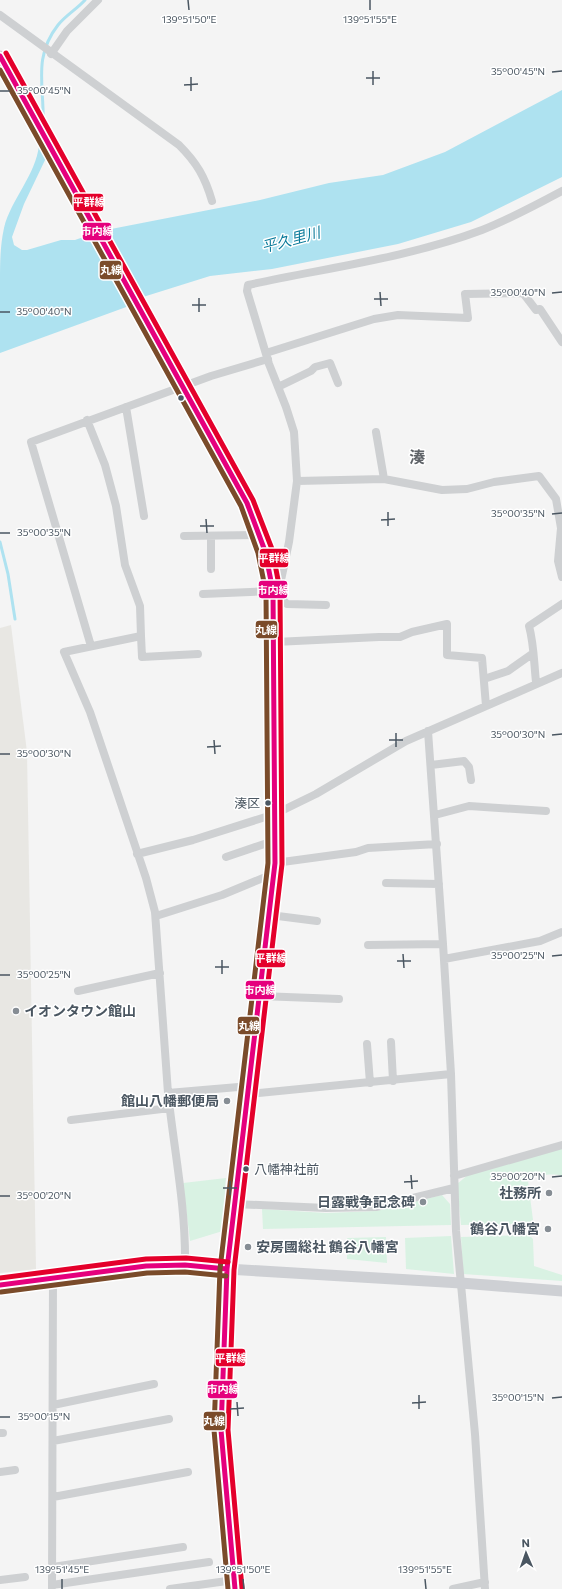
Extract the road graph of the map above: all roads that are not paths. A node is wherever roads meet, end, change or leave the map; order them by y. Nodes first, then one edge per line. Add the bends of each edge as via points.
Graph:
1 (98, 0) edge
2 (0, 15) edge
3 (49, 52) junction
4 (0, 56) edge
5 (562, 191) edge
6 (212, 201) dead end
7 (562, 342) edge
8 (267, 356) junction
9 (338, 383) dead end
10 (184, 386) junction
11 (278, 387) junction
12 (126, 407) junction
13 (87, 420) junction
14 (376, 432) dead end
15 (384, 479) junction
16 (297, 481) junction
17 (144, 516) dead end
18 (184, 536) dead end
19 (210, 536) junction
20 (260, 536) junction
21 (212, 569) dead end
22 (562, 577) edge
23 (274, 591) junction
24 (203, 594) dead end
25 (562, 604) edge
26 (326, 605) dead end
27 (141, 636) junction
28 (275, 642) junction
29 (90, 646) junction
30 (198, 654) dead end
31 (532, 654) junction
32 (562, 673) edge
33 (484, 679) junction
34 (536, 682) junction
35 (486, 706) junction
36 (428, 731) junction
37 (431, 765) junction
38 (470, 780) dead end
39 (546, 811) dead end
40 (276, 814) junction
41 (435, 815) junction
42 (276, 840) junction
43 (437, 844) junction
44 (137, 854) junction
45 (226, 857) dead end
46 (275, 868) junction
47 (386, 883) dead end
48 (439, 884) junction
49 (270, 915) junction
50 (156, 916) junction
51 (317, 921) dead end
52 (562, 932) edge
53 (443, 944) junction
54 (368, 945) dead end
55 (444, 959) junction
56 (160, 973) junction
57 (78, 991) dead end
58 (260, 996) junction
59 (339, 999) dead end
60 (391, 1042) dead end
61 (367, 1044) dead end
62 (451, 1074) junction
63 (394, 1081) junction
64 (370, 1083) junction
65 (249, 1090) junction
66 (168, 1093) junction
67 (170, 1108) junction
68 (71, 1120) dead end
69 (562, 1145) edge
70 (454, 1176) junction
71 (454, 1188) junction
72 (234, 1204) junction
73 (185, 1265) junction
74 (227, 1269) junction
75 (53, 1279) junction
76 (461, 1283) junction
77 (0, 1285) edge
78 (562, 1292) edge
79 (154, 1384) dead end
80 (53, 1405) junction
81 (169, 1419) dead end
82 (53, 1441) junction
83 (15, 1470) dead end
84 (0, 1472) edge
85 (188, 1472) dead end
86 (53, 1497) junction
87 (183, 1546) dead end
88 (209, 1562) dead end
89 (53, 1567) junction
90 (25, 1577) dead end
91 (0, 1580) edge
92 (235, 1585) edge
93 (485, 1586) edge
94 (52, 1587) edge
95 (170, 1589) edge
96 (454, 1589) edge

1 - 3 street
2 - 3 street
3 - 6 street via 179,145 193,159 202,174
4 - 10 main road
5 - 8 street via 482,230 428,247 350,266 248,285 247,291
7 - 8 street via 540,309 536,310 523,293 465,294 468,318 398,315 374,319
8 - 10 street
8 - 11 street
9 - 11 street via 330,363 315,367
10 - 12 street
10 - 20 main road via 243,495
11 - 16 street via 294,432
12 - 13 street
12 - 17 street
13 - 27 street via 105,465 116,506 125,565 140,606
13 - 29 street via 31,442
14 - 15 street
15 - 16 street
15 - 22 street via 442,490 467,489 494,482 539,476 556,499 561,528 558,561
16 - 23 street via 289,542 280,585
18 - 19 street
19 - 20 street
19 - 21 street
20 - 23 main road
23 - 24 street
23 - 26 street via 287,604
23 - 28 main road
25 - 31 street via 529,626 533,640
27 - 29 street
27 - 30 street via 142,657
28 - 33 street via 400,637 447,624 448,655 482,658
28 - 40 main road
29 - 44 street via 64,652 90,712
31 - 33 street via 508,671
31 - 34 street
32 - 34 street
33 - 35 street
34 - 35 street
35 - 36 street
36 - 37 street
36 - 40 street
37 - 38 street via 464,761 469,767
37 - 41 street
39 - 41 street via 469,806
40 - 42 main road
40 - 44 street via 193,840
41 - 43 street
42 - 45 street
42 - 46 main road
43 - 46 street via 368,848
43 - 48 street
44 - 50 street
46 - 49 main road
46 - 50 street via 222,895
47 - 48 street
48 - 53 street
49 - 51 street
49 - 58 main road
50 - 56 street
52 - 55 street via 540,941
53 - 54 street
53 - 55 street
55 - 62 street
56 - 57 street
56 - 66 street
58 - 59 street
58 - 65 main road
60 - 63 street
61 - 64 street
62 - 63 street
62 - 70 street
63 - 64 street
64 - 65 street
65 - 66 street
65 - 72 main road
66 - 67 street
67 - 68 street
67 - 73 street via 180,1184
69 - 70 street
70 - 71 street
71 - 72 street via 376,1207 326,1208
71 - 76 street
72 - 74 main road
73 - 74 main road
73 - 75 main road via 124,1268
74 - 76 main road
74 - 92 main road via 221,1430
75 - 77 main road
75 - 80 street
76 - 78 main road
76 - 93 street via 475,1434
79 - 80 street
80 - 82 street
81 - 82 street
82 - 86 street
83 - 84 street
85 - 86 street
86 - 89 street
87 - 89 street
88 - 94 street
89 - 94 street
90 - 91 street
92 - 95 street
93 - 96 street

